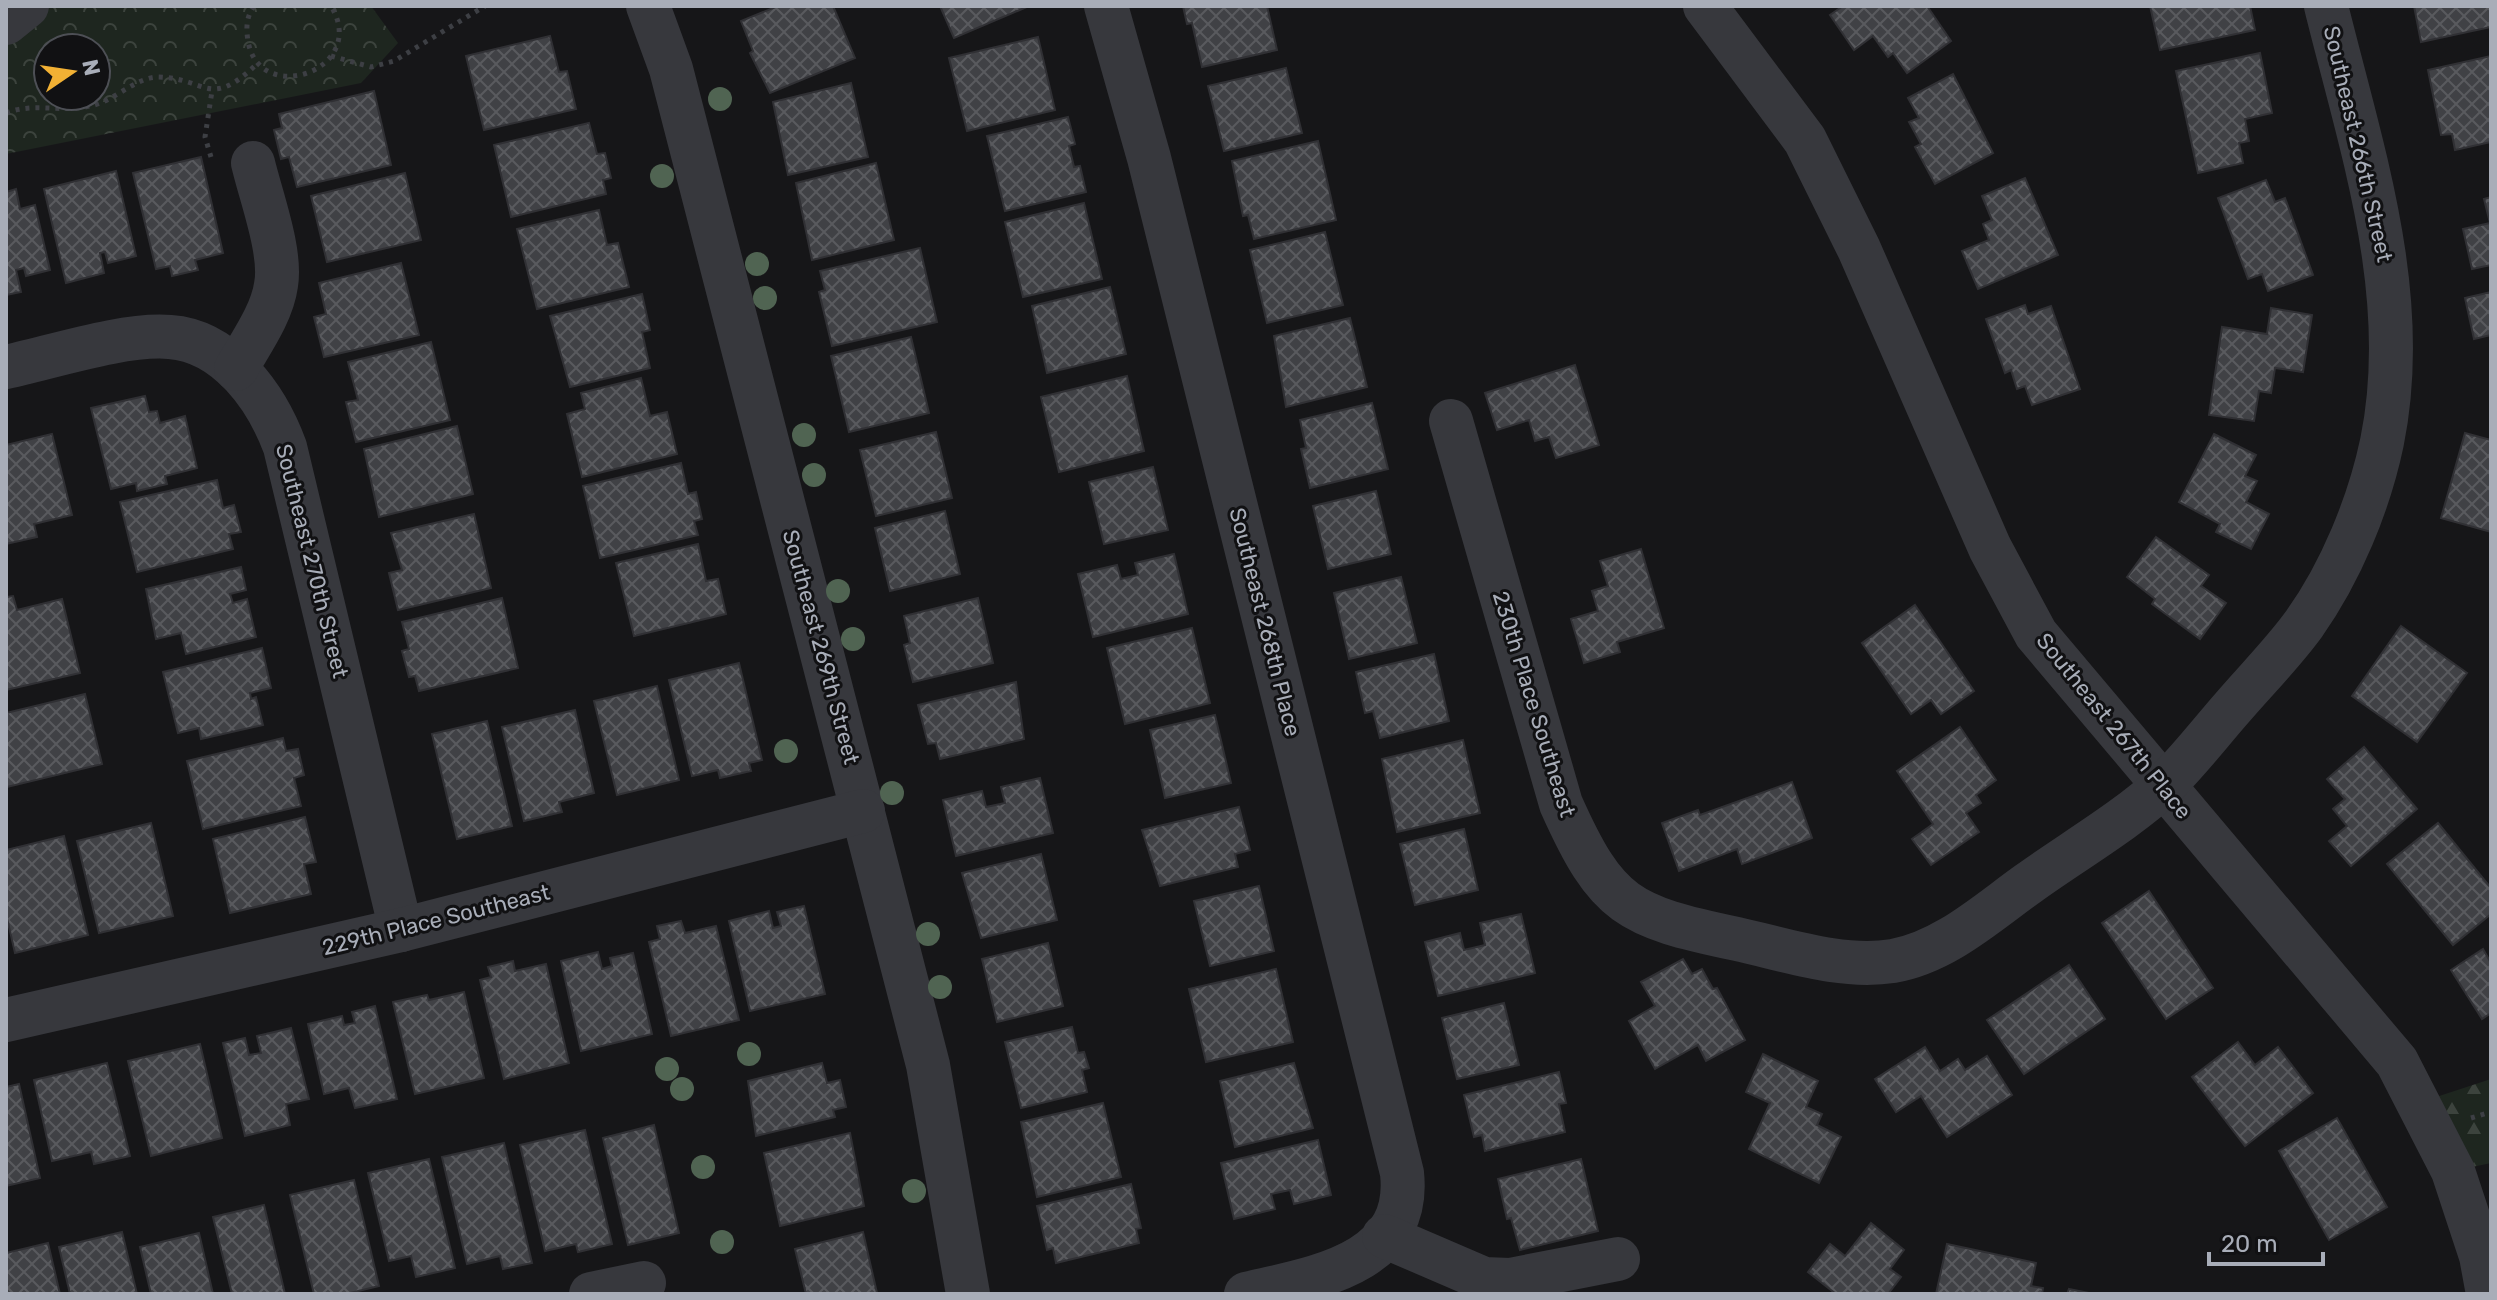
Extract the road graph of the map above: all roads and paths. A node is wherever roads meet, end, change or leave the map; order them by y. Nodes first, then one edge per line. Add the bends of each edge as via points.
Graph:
1 (27, 6) edge
2 (254, 6) edge
3 (331, 6) edge
4 (485, 6) edge
5 (648, 6) edge
6 (1106, 6) edge
7 (1705, 6) edge
8 (2326, 6) edge
9 (6, 23) edge
10 (331, 56) junction
11 (258, 63) junction
12 (6, 113) edge
13 (253, 163) dead end
14 (6, 367) edge
15 (236, 369) junction
16 (1451, 421) dead end
17 (2163, 787) junction
18 (863, 811) junction
19 (401, 930) junction
20 (6, 1020) edge
21 (1384, 1236) junction
22 (1618, 1259) dead end
23 (644, 1283) dead end
24 (591, 1294) edge
25 (968, 1294) edge
26 (1246, 1294) edge
27 (2488, 1294) edge

1 - 9 street
2 - 11 path via 246,29
3 - 10 path via 339,32
4 - 10 path via 394,61 371,67
5 - 18 street, Southeast 269th Street via 671,69
6 - 21 street, Southeast 268th Place via 1153,173 1402,1173 1404,1194
7 - 17 street, Southeast 267th Place via 1805,140 1859,249 1990,548 2036,634
8 - 17 street, Southeast 266th Street via 2387,264 2389,363 2382,442 2367,496 2322,597
10 - 11 path via 309,75 290,77
11 - 12 path via 244,77 212,91 157,77 94,106 67,111 31,106
13 - 15 street via 277,265 276,286
14 - 15 street, Southeast 270th Street via 144,337 171,337 192,341
15 - 19 street, Southeast 270th Street via 264,399 285,447
16 - 17 street, 230th Place Southeast via 1561,804 1602,883 1647,914 1840,962 1894,961 1945,943
17 - 27 street, Southeast 267th Place via 2397,1062 2453,1171
18 - 19 street, 229th Place Southeast
18 - 25 street, Southeast 269th Street via 928,1065
19 - 20 street, 229th Place Southeast
21 - 22 street via 1484,1279 1510,1280
21 - 26 street via 1374,1249 1331,1274
23 - 24 street

